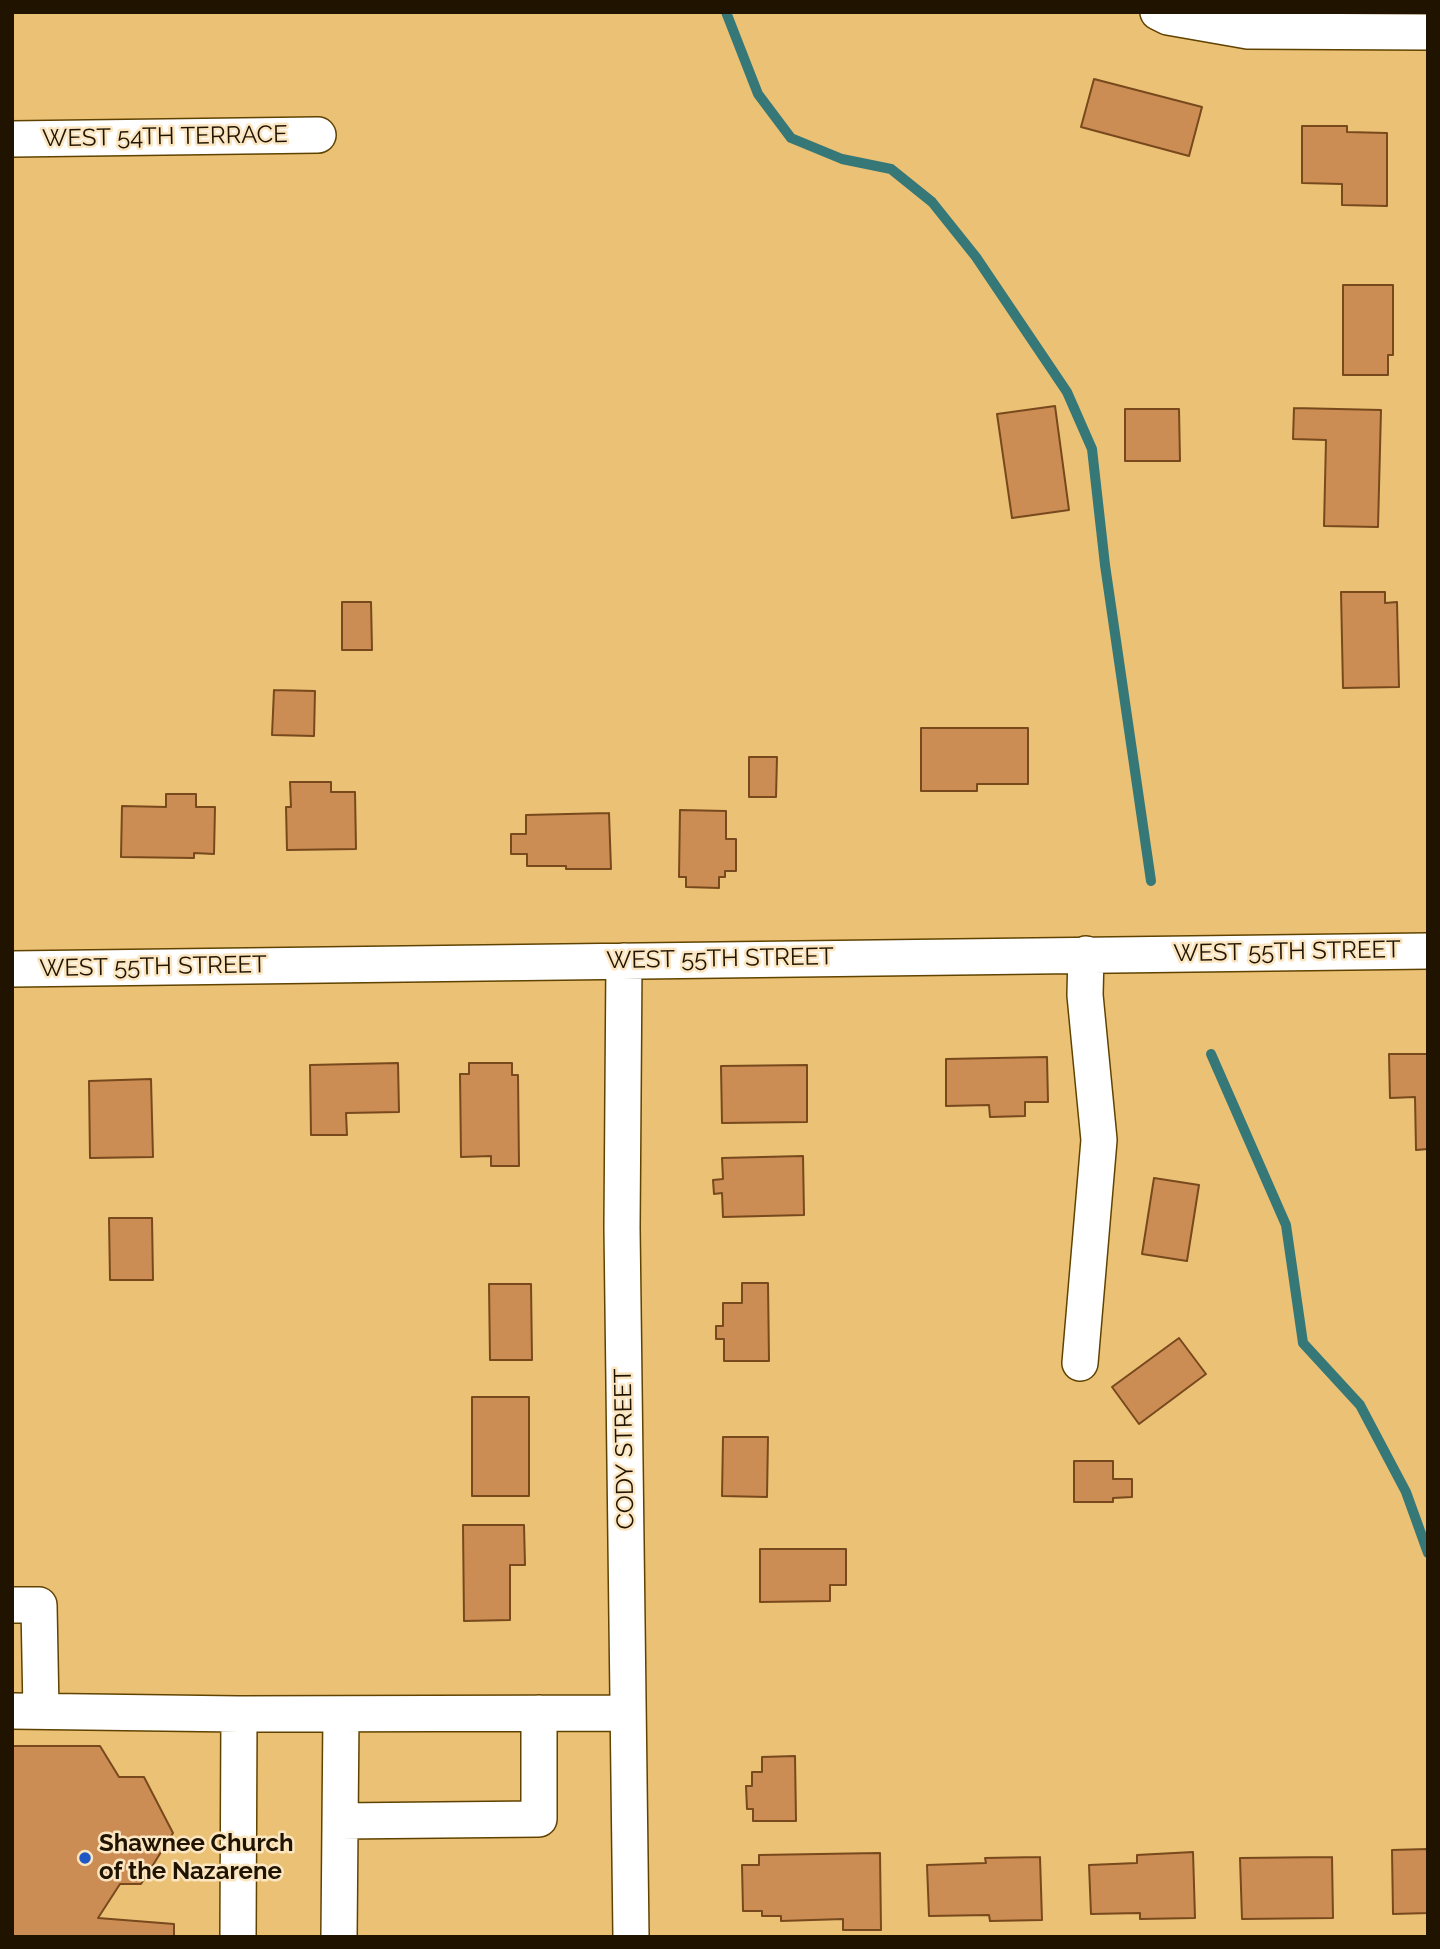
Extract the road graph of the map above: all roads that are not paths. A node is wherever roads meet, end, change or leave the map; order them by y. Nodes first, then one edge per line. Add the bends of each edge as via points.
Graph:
1 (1158, 12) edge
2 (1428, 32) edge
3 (318, 135) dead end
4 (12, 139) edge
5 (1428, 951) edge
6 (1086, 954) junction
7 (624, 961) junction
8 (12, 969) edge
9 (1080, 1363) dead end
10 (12, 1605) edge
11 (27, 1711) edge
12 (540, 1713) junction
13 (628, 1713) junction
14 (239, 1714) junction
15 (341, 1714) junction
16 (340, 1821) junction
17 (238, 1937) edge
18 (339, 1937) edge
19 (631, 1937) edge

1 - 2 street via 1248,31
3 - 4 street, WEST 54TH TERRACE
5 - 6 street, WEST 55TH STREET
6 - 7 street, WEST 55TH STREET
6 - 9 street via 1085,995 1099,1140
7 - 8 street, WEST 55TH STREET
7 - 13 street, CODY STREET
10 - 11 street via 39,1605
11 - 14 street
12 - 13 street
12 - 15 street
12 - 16 street via 538,1819
13 - 19 street, CODY STREET
14 - 15 street
14 - 17 street
15 - 16 street
16 - 18 street

